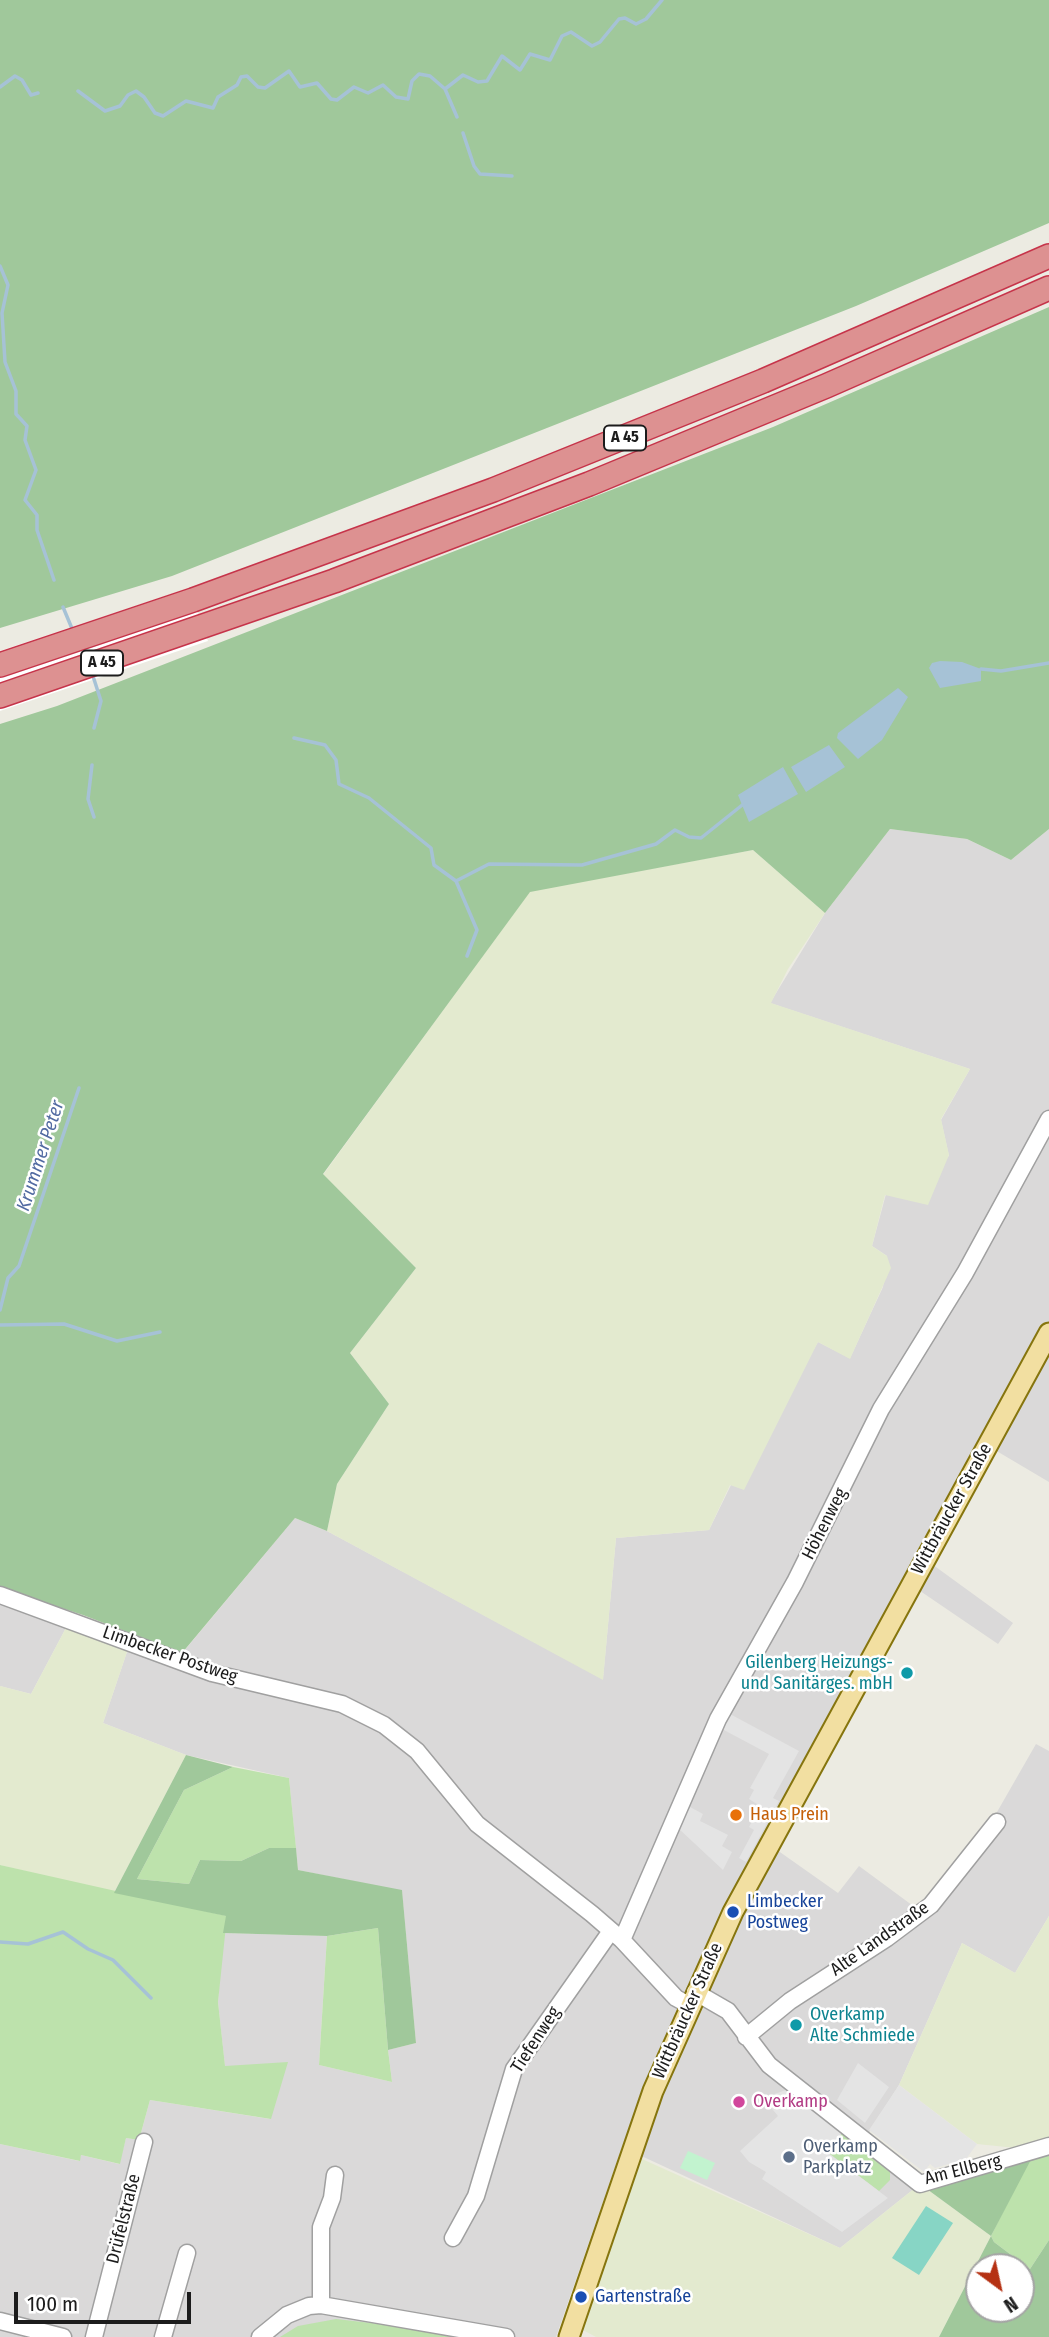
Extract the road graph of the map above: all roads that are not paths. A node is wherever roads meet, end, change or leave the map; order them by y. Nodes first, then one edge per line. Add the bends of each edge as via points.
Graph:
1 (1049, 256) edge
2 (1049, 288) edge
3 (0, 665) edge
4 (0, 696) edge
5 (1049, 1119) edge
6 (1049, 1334) edge
7 (0, 1595) edge
8 (997, 1822) dead end
9 (616, 1936) junction
10 (692, 1999) junction
11 (746, 2037) junction
12 (144, 2142) dead end
13 (1049, 2146) edge
14 (335, 2175) dead end
15 (453, 2238) dead end
16 (187, 2253) dead end
17 (321, 2305) junction
18 (0, 2321) edge
19 (18, 2332) edge
20 (63, 2337) edge
21 (94, 2337) edge
22 (163, 2337) edge
23 (260, 2337) edge
24 (506, 2337) edge
25 (569, 2337) edge

1 - 3 highway, A 45 via 625,438 193,600
2 - 4 highway, A 45 via 589,484 204,628
5 - 9 street, Höhenweg via 965,1273 881,1409 795,1582 718,1719
6 - 10 main road, Wittbräucker Straße via 785,1812
7 - 9 street, Limbecker Postweg via 212,1673 318,1697 364,1714 417,1751 491,1837 531,1864
8 - 11 street, Alte Landstraße via 931,1905 790,2001
9 - 10 street, Limbecker Postweg via 676,1998
9 - 15 street, Tiefenweg via 514,2069 476,2196
10 - 11 street, Am Ellberg via 729,2011
10 - 25 main road, Wittbräucker Straße via 640,2124
11 - 13 street, Am Ellberg via 769,2065 920,2184
12 - 21 street, Drüfelstraße
14 - 17 street via 321,2227
16 - 22 street
17 - 23 street via 287,2315
17 - 24 street
18 - 19 street
19 - 20 street

